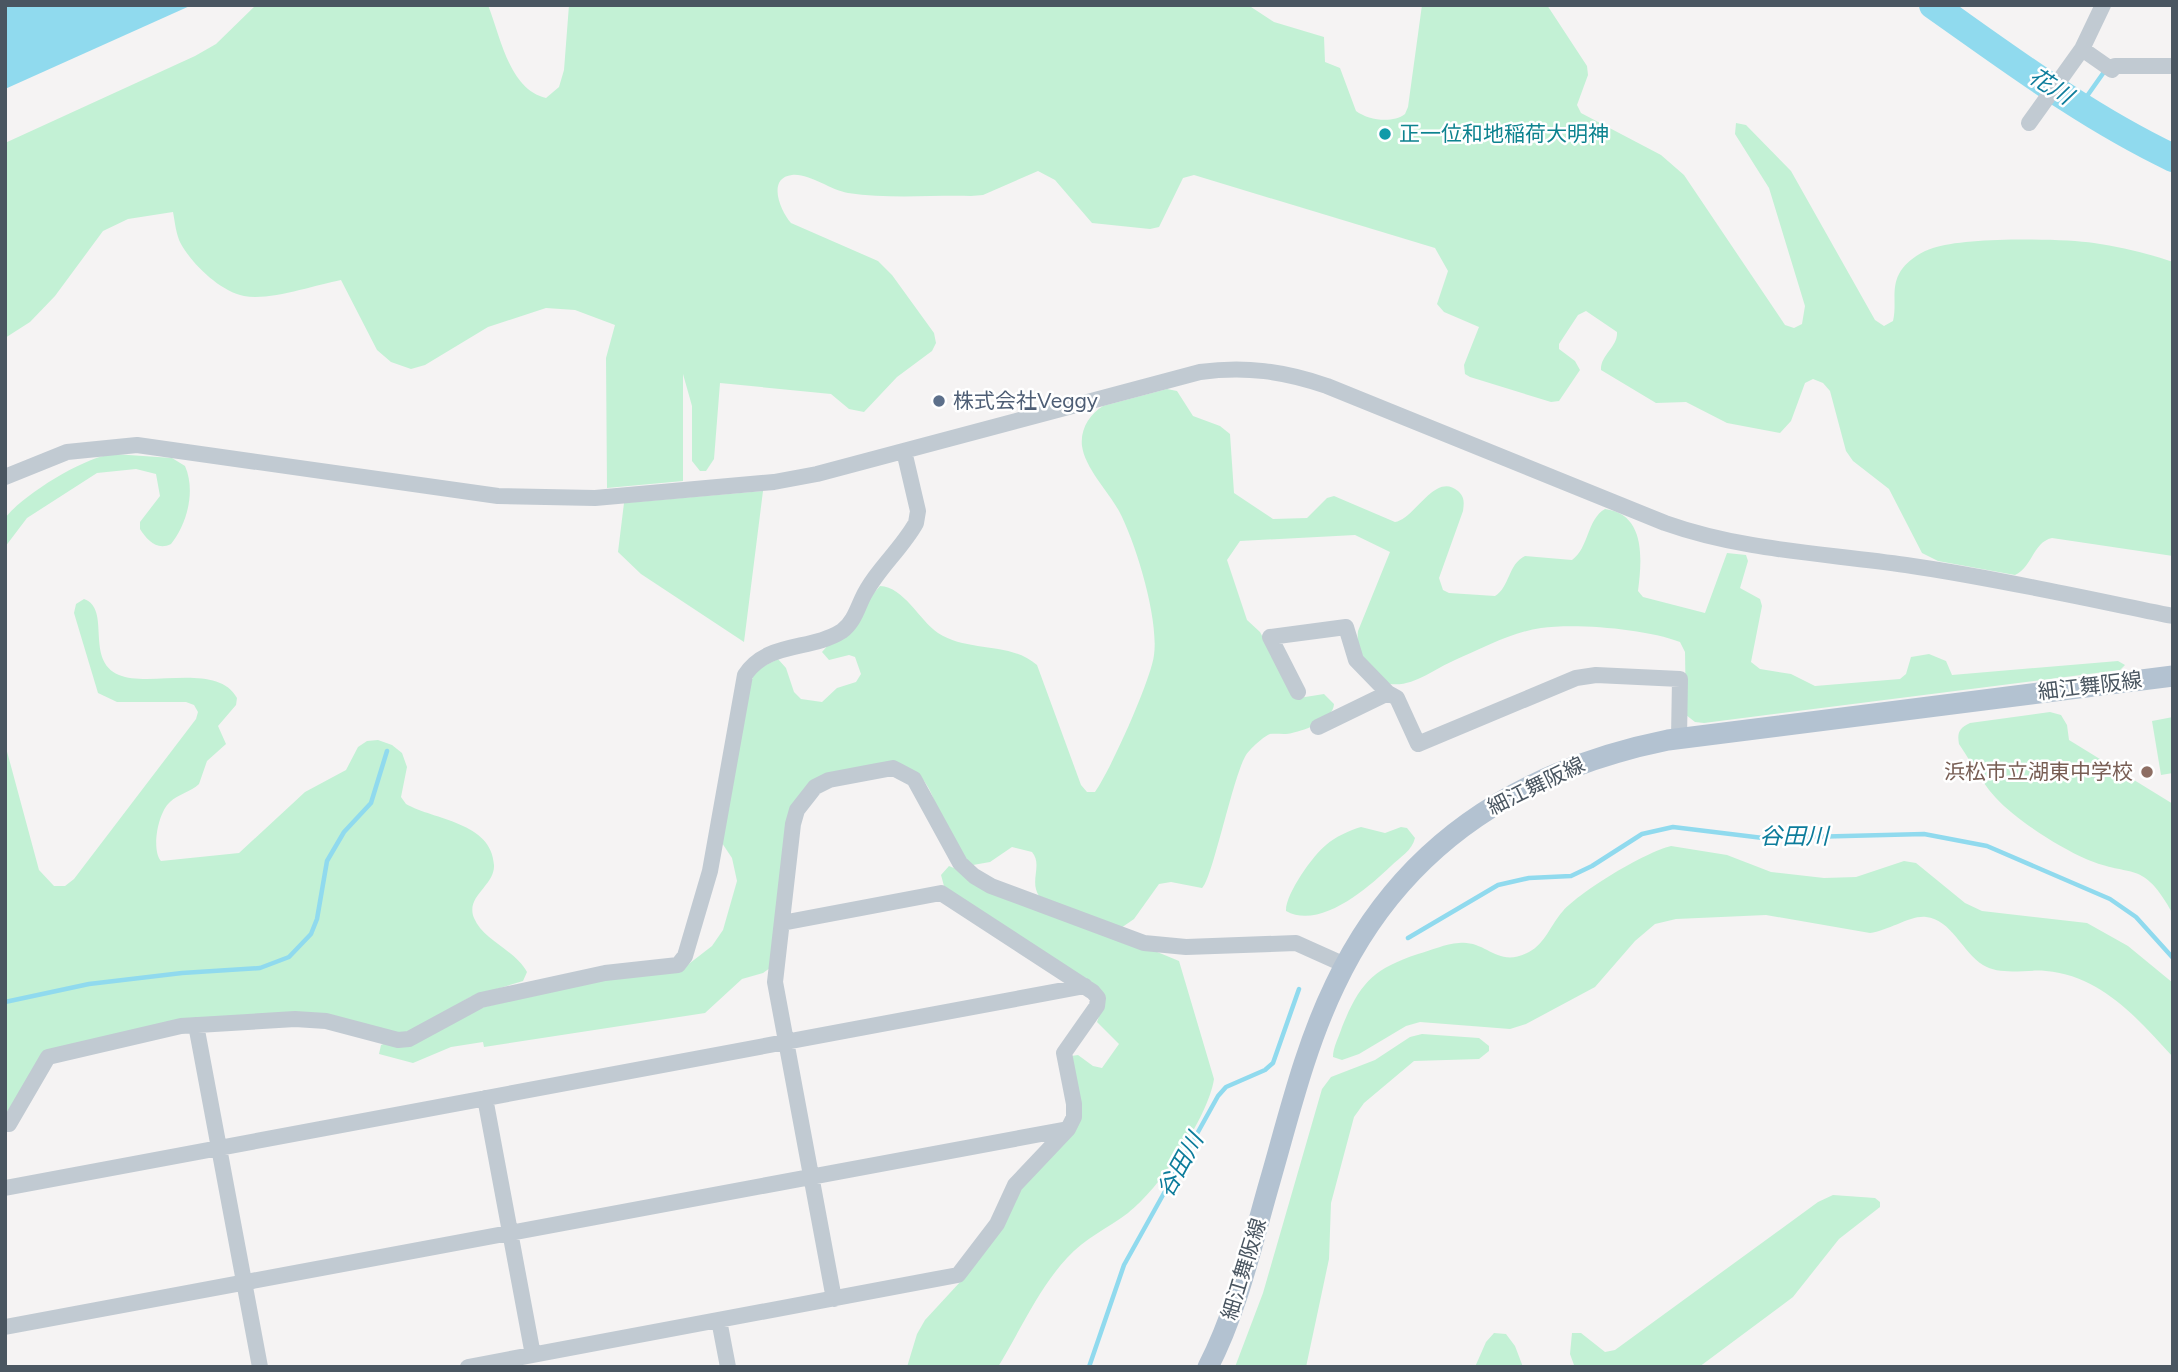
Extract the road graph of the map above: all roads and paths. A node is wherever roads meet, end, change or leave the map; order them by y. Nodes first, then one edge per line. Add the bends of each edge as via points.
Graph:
1 (2103, 5) edge
2 (2080, 52) junction
3 (2173, 66) edge
4 (2029, 123) dead end
5 (904, 450) junction
6 (5, 477) edge
7 (2173, 616) edge
8 (2173, 676) edge
9 (1298, 692) dead end
10 (1388, 693) junction
11 (1318, 727) dead end
12 (1679, 738) junction
13 (782, 923) junction
14 (1345, 965) junction
15 (1085, 986) junction
16 (196, 1025) junction
17 (786, 1042) junction
18 (485, 1098) junction
19 (5, 1124) edge
20 (1068, 1129) junction
21 (219, 1148) junction
22 (811, 1176) junction
23 (5, 1188) edge
24 (510, 1233) junction
25 (244, 1282) junction
26 (834, 1298) junction
27 (719, 1320) junction
28 (5, 1327) edge
29 (533, 1355) junction
30 (260, 1367) edge
31 (468, 1367) edge
32 (727, 1367) edge
33 (1208, 1367) edge

1 - 2 street
2 - 3 street via 2112,70 2126,65
2 - 4 street
5 - 6 street via 785,480 570,499 498,495 138,445 67,452
5 - 7 street via 1200,372 1277,371 1327,386 1710,538 1756,548 1936,569
5 - 16 street via 916,498 916,523 867,589 851,623 830,636 759,658 745,675 710,871 682,961 481,1000 409,1039 386,1038 310,1019
8 - 12 main road, 細江舞阪線
9 - 10 street via 1269,637 1346,626 1356,660
10 - 11 street
10 - 12 street via 1397,698 1418,744 1586,676 1680,679
12 - 14 main road, 細江舞阪線 via 1568,767 1480,813 1405,879
13 - 14 street via 793,824 804,797 829,780 893,768 915,779 960,863 991,886 1144,943 1186,947 1296,943
13 - 15 street via 942,893
13 - 17 street via 775,982
14 - 33 main road, 細江舞阪線 via 1309,1049 1232,1311
15 - 17 street
15 - 20 street via 1098,998 1064,1054 1074,1104
16 - 19 street via 147,1032 48,1057
16 - 21 street
17 - 18 street
17 - 22 street
18 - 21 street
18 - 24 street
20 - 22 street
20 - 26 street via 1016,1185 998,1224 958,1275
21 - 23 street
21 - 25 street
22 - 24 street
22 - 26 street
24 - 25 street
24 - 29 street
25 - 28 street
25 - 30 street
26 - 27 street
27 - 29 street
27 - 32 street
29 - 31 street

